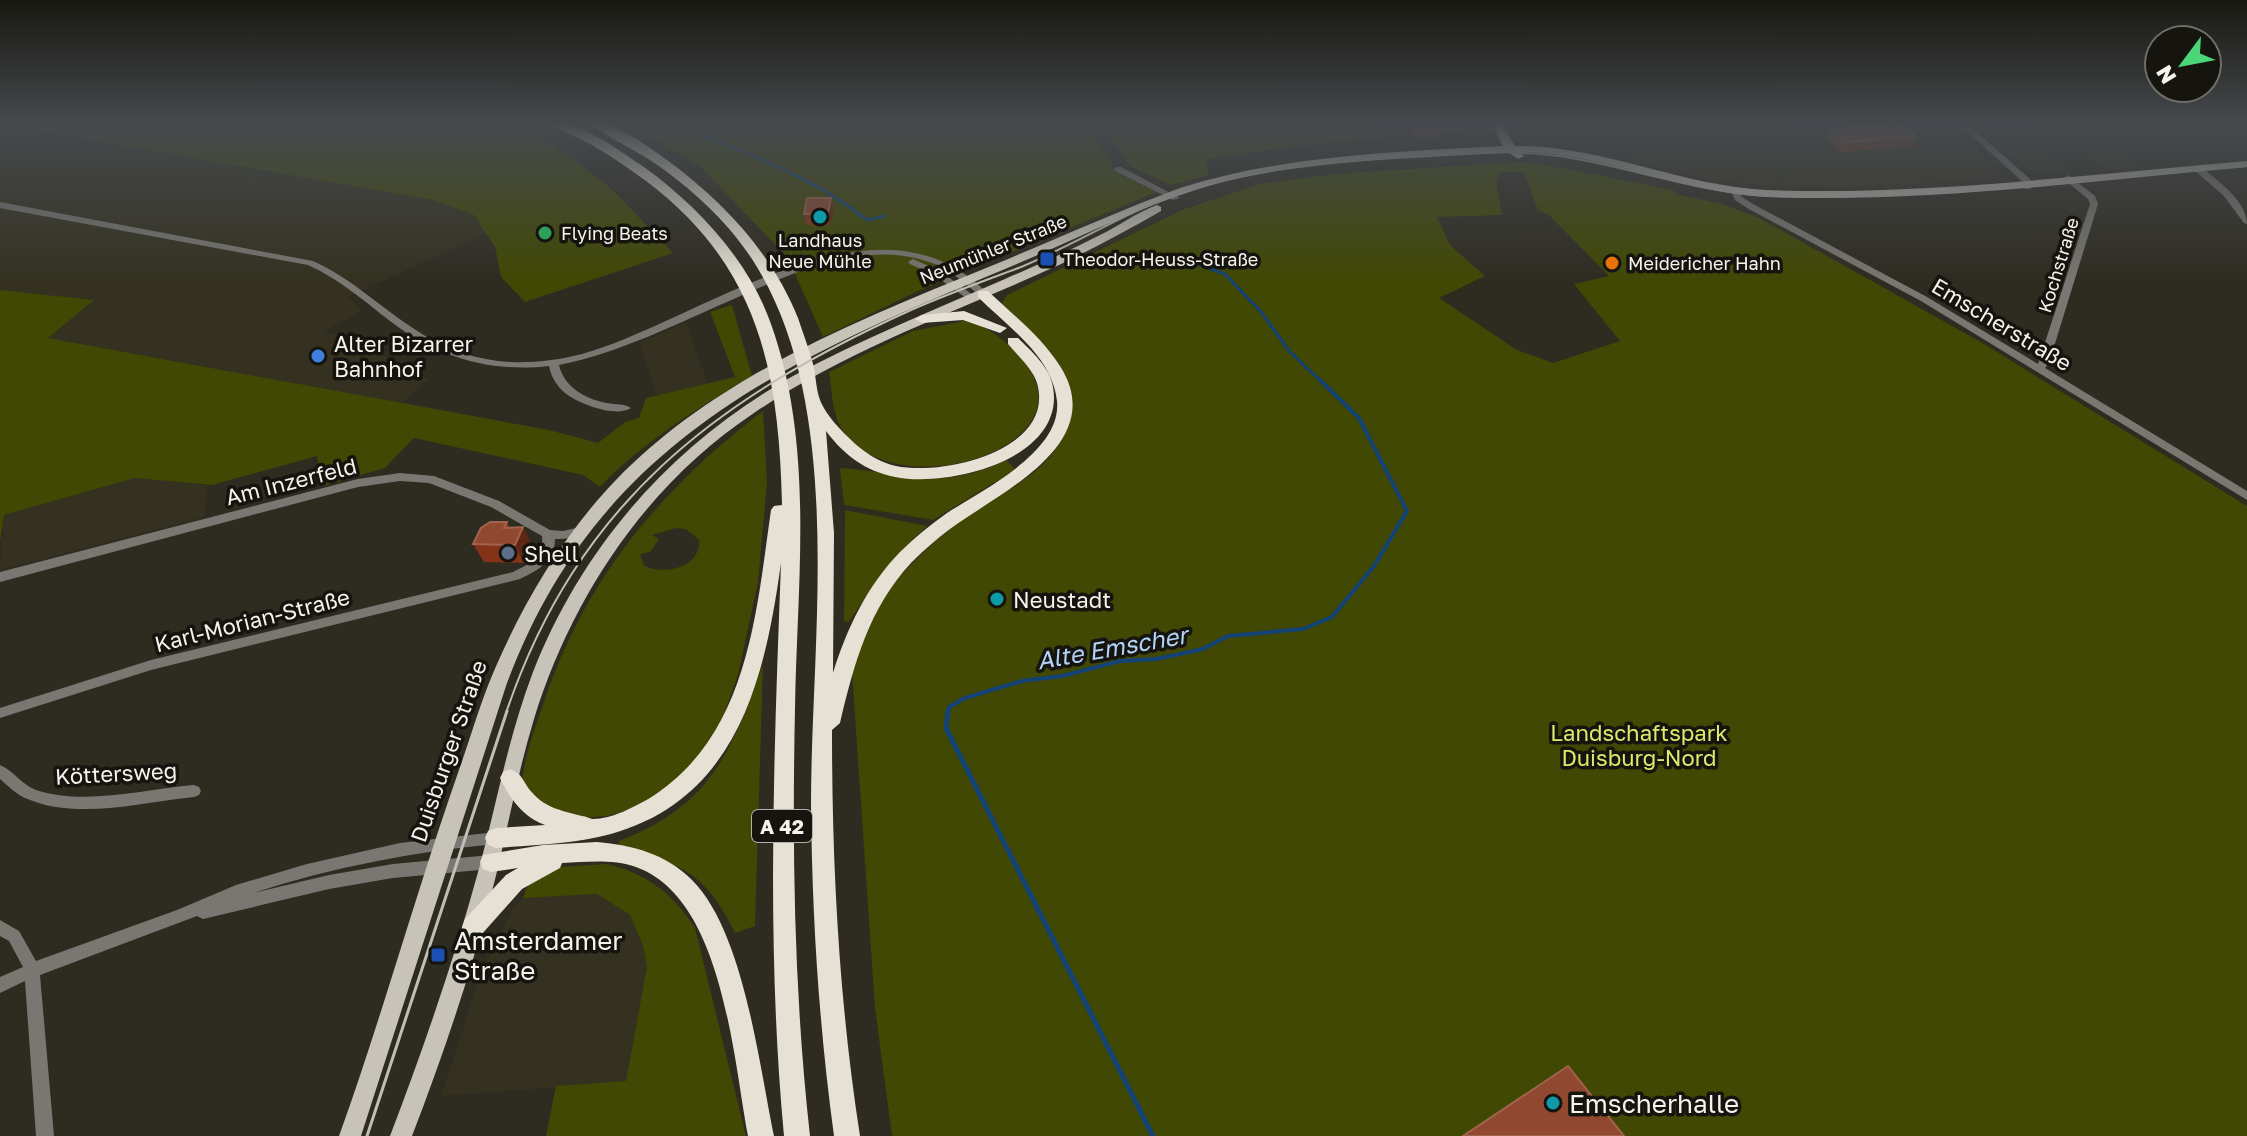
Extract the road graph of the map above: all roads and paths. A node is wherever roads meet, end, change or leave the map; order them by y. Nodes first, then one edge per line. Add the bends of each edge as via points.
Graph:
1 (648, 177) edge
2 (682, 177) edge
3 (1134, 177) edge
4 (1234, 177) edge
5 (1261, 177) edge
6 (1648, 177) edge
7 (1663, 177) edge
8 (2017, 177) edge
9 (2118, 177) edge
10 (2208, 177) edge
11 (2071, 181) junction
12 (2024, 184) junction
13 (1737, 194) junction
14 (1174, 197) junction
15 (0, 205) edge
16 (2247, 221) edge
17 (960, 282) junction
18 (978, 296) junction
19 (922, 319) junction
20 (1000, 328) junction
21 (553, 363) junction
22 (2039, 369) junction
23 (812, 394) junction
24 (626, 408) dead end
25 (682, 432) joint
26 (2247, 496) edge
27 (785, 514) junction
28 (585, 530) junction
29 (548, 534) junction
30 (516, 576) junction
31 (0, 577) edge
32 (543, 594) junction
33 (0, 713) edge
34 (822, 756) junction
35 (0, 771) edge
36 (510, 778) junction
37 (194, 791) dead end
38 (597, 827) junction
39 (496, 838) junction
40 (443, 843) junction
41 (566, 854) junction
42 (491, 862) junction
43 (436, 867) junction
44 (174, 918) junction
45 (0, 927) edge
46 (473, 927) junction
47 (32, 969) junction
48 (0, 985) edge
49 (45, 1136) edge
50 (350, 1136) edge
51 (401, 1136) edge
52 (761, 1136) edge
53 (797, 1136) edge
54 (847, 1136) edge

1 - 27 highway, A 42 via 704,225 763,322 783,402
2 - 23 highway, A 42 via 729,220 772,279 800,344
3 - 14 street
4 - 14 main road, Neumühler Straße
5 - 14 main road, Neumühler Straße
6 - 13 main road, Neumühler Straße
7 - 13 main road, Neumühler Straße
8 - 12 street
9 - 11 main road, Neumühler Straße
10 - 16 street
11 - 12 main road, Neumühler Straße
11 - 22 street, Kochstraße via 2094,204
12 - 13 main road, Neumühler Straße via 1886,193
13 - 22 street, Emscherstraße
14 - 17 main road, Neumühler Straße
14 - 18 main road, Neumühler Straße via 1065,259
15 - 21 street via 310,263 352,283 417,337 447,352 509,366
17 - 18 street
17 - 21 street via 875,253 814,262 624,342
17 - 25 main road, Neumühler Straße via 842,334
18 - 19 main road, Neumühler Straße
18 - 20 highway
18 - 34 highway via 1050,362 1061,381 1063,417 1040,458 1024,473 921,542 885,581 851,641
19 - 20 highway via 964,315
19 - 36 main road, Neumühler Straße via 851,351 749,409 710,438 640,507 580,586 544,663
20 - 23 highway via 1038,370 1046,388 1045,406 1026,439 984,464 934,474 877,466 841,441
21 - 24 street via 554,376 567,391 608,407
22 - 26 street, Emscherstraße
23 - 34 highway, A 42 via 822,521
25 - 28 main road, Duisburger Straße via 619,487
27 - 38 highway via 758,645 711,761 664,802
27 - 53 highway, A 42 via 780,876 783,990
28 - 29 street
28 - 32 main road, Duisburger Straße
29 - 30 street, Karl-Morian-Straße via 546,557
29 - 31 street, Am Inzerfeld via 444,483 400,477 358,483
30 - 32 street via 530,580
30 - 33 street, Karl-Morian-Straße via 151,665
32 - 40 main road, Duisburger Straße via 504,669
34 - 54 highway, A 42 via 824,902
35 - 37 street, Köttersweg via 26,792 49,800
36 - 38 highway via 523,800 540,814
36 - 39 main road
38 - 39 highway
39 - 40 street
39 - 42 main road
40 - 43 main road, Duisburger Straße
40 - 44 street via 313,867
41 - 42 highway
41 - 46 highway via 514,882
41 - 52 highway via 631,856 659,868 694,900 720,958
42 - 43 street
42 - 46 main road
43 - 44 street via 329,882
43 - 50 main road, Duisburger Straße
44 - 47 street
45 - 47 street via 14,936
46 - 51 main road
47 - 48 street
47 - 49 street

